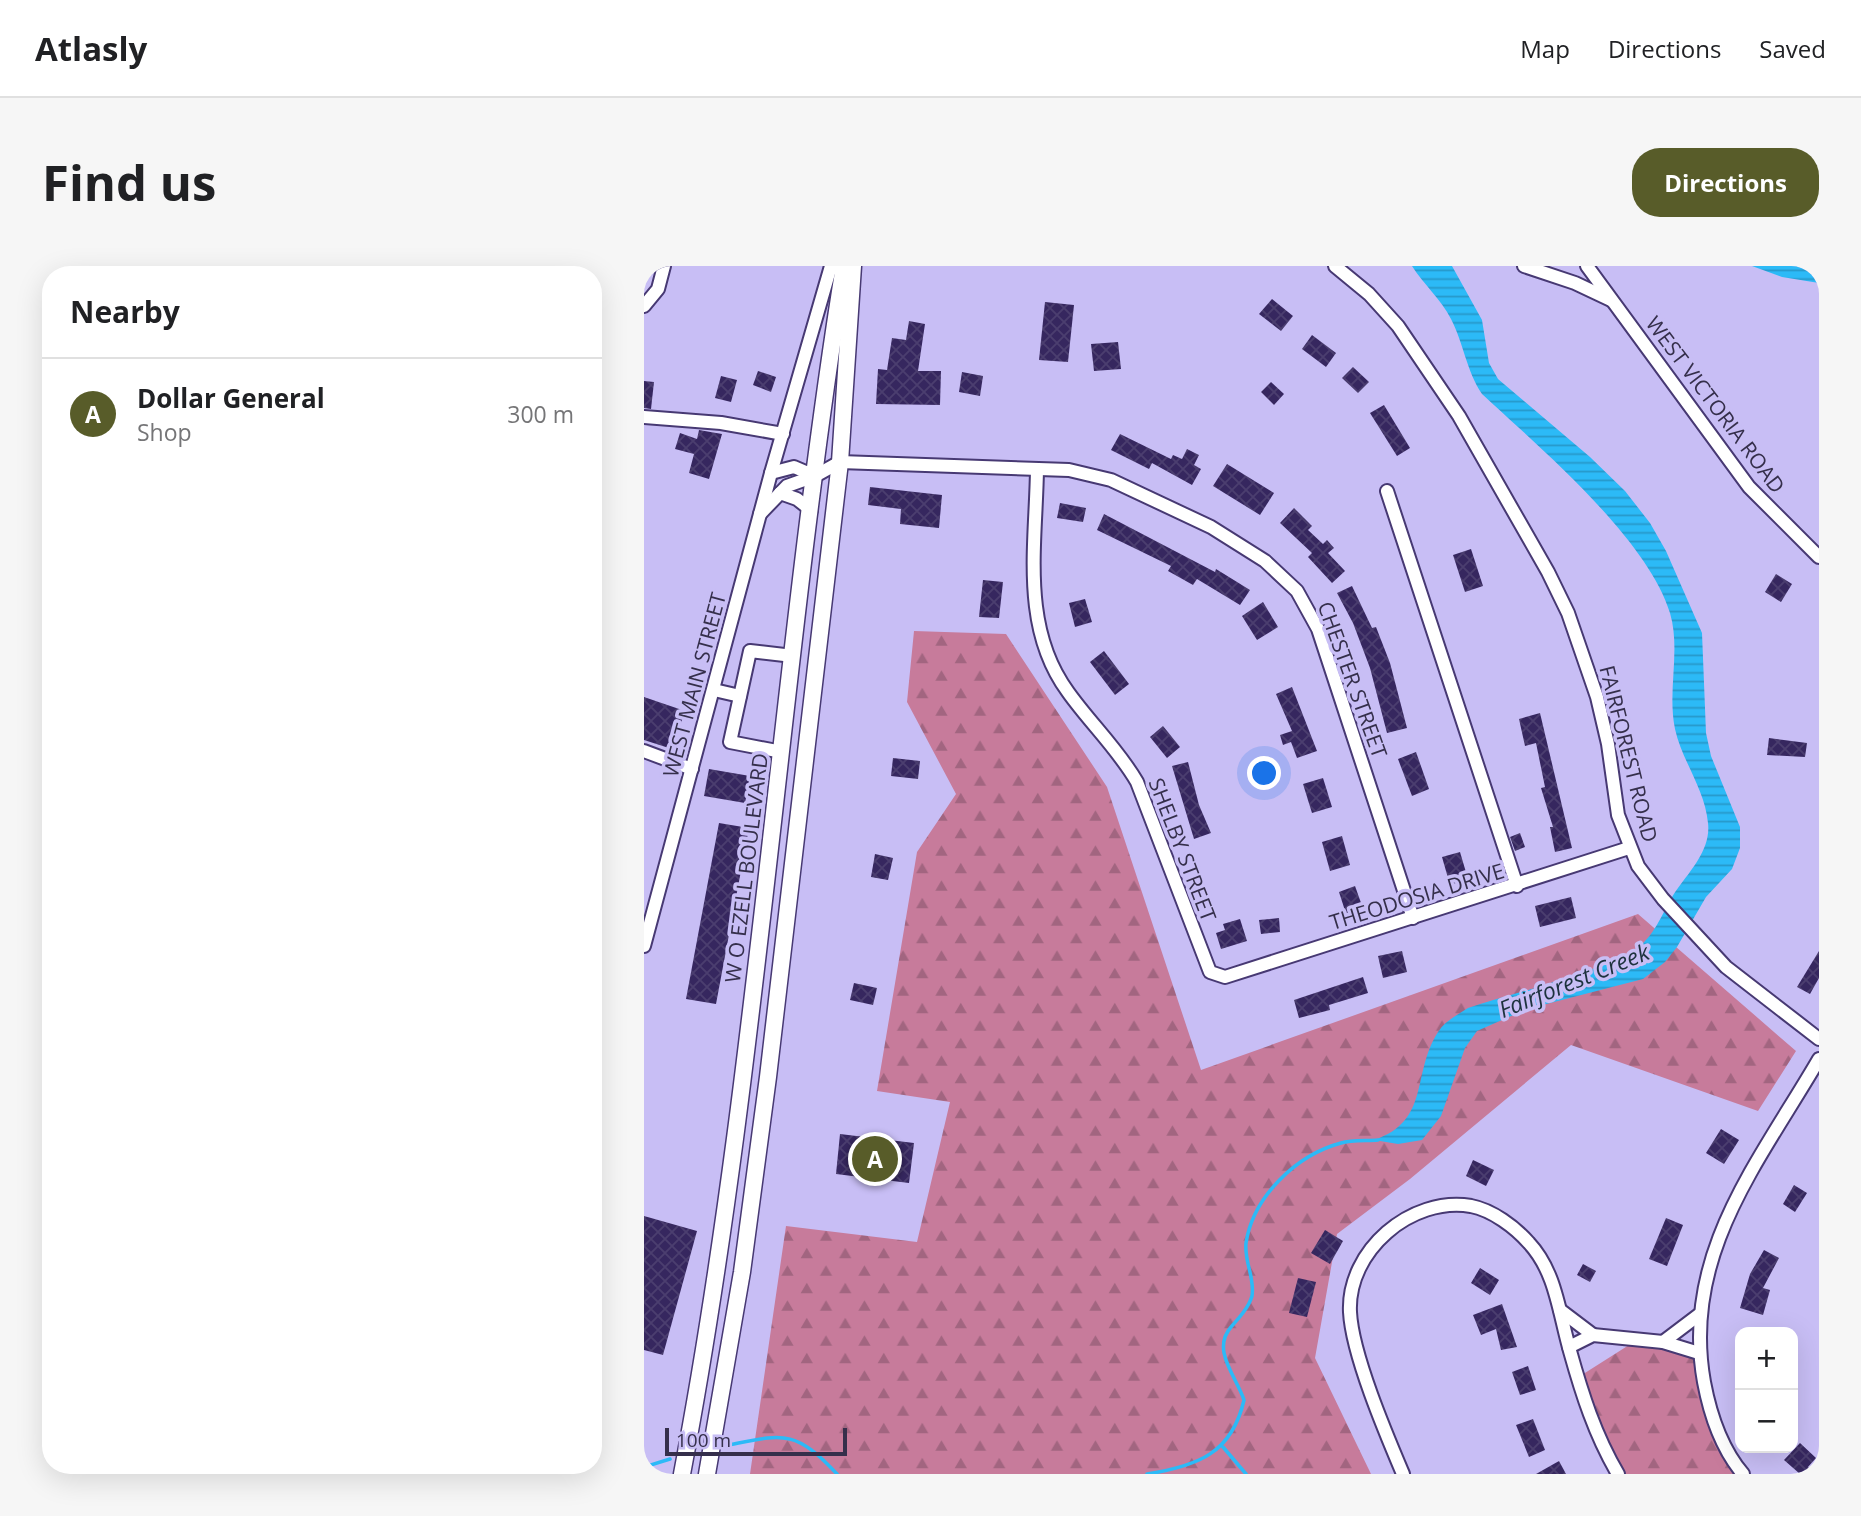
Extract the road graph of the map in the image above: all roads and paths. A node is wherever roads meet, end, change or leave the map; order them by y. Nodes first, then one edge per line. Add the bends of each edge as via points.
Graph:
1 (664, 266) edge
2 (831, 266) edge
3 (844, 266) edge
4 (853, 266) edge
5 (1335, 266) edge
6 (1524, 266) edge
7 (1587, 266) edge
8 (1614, 302) junction
9 (644, 306) edge
10 (644, 417) edge
11 (783, 434) junction
12 (840, 463) junction
13 (1037, 469) junction
14 (771, 473) junction
15 (815, 476) junction
16 (1387, 491) dead end
17 (779, 493) junction
18 (811, 510) junction
19 (760, 514) junction
20 (1819, 557) edge
21 (796, 626) junction
22 (820, 629) junction
23 (793, 656) junction
24 (714, 690) junction
25 (740, 696) junction
26 (644, 751) edge
27 (782, 752) junction
28 (692, 769) junction
29 (778, 780) junction
30 (802, 784) junction
31 (1629, 848) junction
32 (1517, 886) junction
33 (1413, 918) junction
34 (644, 946) edge
35 (1215, 975) joint
36 (751, 1018) junction
37 (775, 1020) junction
38 (1819, 1039) edge
39 (1819, 1059) edge
40 (729, 1179) junction
41 (754, 1182) junction
42 (1559, 1310) junction
43 (1700, 1314) junction
44 (1593, 1335) junction
45 (1663, 1342) junction
46 (1569, 1347) junction
47 (1699, 1353) junction
48 (682, 1474) edge
49 (707, 1474) edge
50 (1403, 1474) edge
51 (1618, 1474) edge
52 (1743, 1474) edge

1 - 9 street via 658,289
2 - 11 street, WEST MAIN STREET
3 - 15 main road, W O EZELL BOULEVARD
4 - 12 main road
5 - 31 street, FAIRFOREST ROAD via 1398,326 1459,416 1548,572 1568,613 1597,697 1618,815
6 - 8 street, WEST VICTORIA ROAD
7 - 8 street, WEST VICTORIA ROAD
8 - 20 street, WEST VICTORIA ROAD via 1748,488
10 - 11 street
11 - 14 street, WEST MAIN STREET
12 - 13 street, CHESTER STREET
12 - 15 street, CHESTER STREET
12 - 22 main road
13 - 33 street, CHESTER STREET via 1097,476 1149,497 1239,542 1297,591 1318,629
13 - 35 street, SHELBY STREET via 1034,592 1043,647 1068,692 1137,782 1206,967
14 - 15 street via 794,467
14 - 19 street, WEST MAIN STREET
15 - 17 street, WEST MAIN STREET via 793,482
15 - 18 main road, W O EZELL BOULEVARD
16 - 32 street
17 - 18 street
17 - 19 street, WEST MAIN STREET
18 - 21 main road, W O EZELL BOULEVARD
19 - 24 street, WEST MAIN STREET
21 - 22 main road
21 - 23 main road, W O EZELL BOULEVARD
22 - 30 main road
23 - 25 street via 750,651
23 - 27 main road, W O EZELL BOULEVARD
24 - 25 street
24 - 28 street, WEST MAIN STREET
25 - 27 street via 730,742
26 - 28 street
27 - 29 main road, W O EZELL BOULEVARD
28 - 34 street, WEST MAIN STREET
29 - 30 main road
29 - 36 main road, W O EZELL BOULEVARD
30 - 37 main road
31 - 32 street, THEODOSIA DRIVE
31 - 38 street, FAIRFOREST ROAD via 1663,899 1726,967
32 - 33 street, THEODOSIA DRIVE
33 - 35 street, THEODOSIA DRIVE via 1225,976
36 - 37 main road
36 - 40 main road, W O EZELL BOULEVARD
37 - 41 main road
39 - 43 street via 1717,1237
40 - 41 main road
40 - 48 main road, W O EZELL BOULEVARD
41 - 49 main road
42 - 44 street
42 - 46 street
42 - 50 street via 1542,1260 1526,1240 1488,1212 1457,1205 1442,1207 1400,1223 1377,1241 1354,1280 1350,1313 1371,1389
43 - 45 street
43 - 47 street
44 - 45 street
44 - 46 street
45 - 47 street
46 - 51 street via 1600,1443
47 - 52 street via 1715,1423

